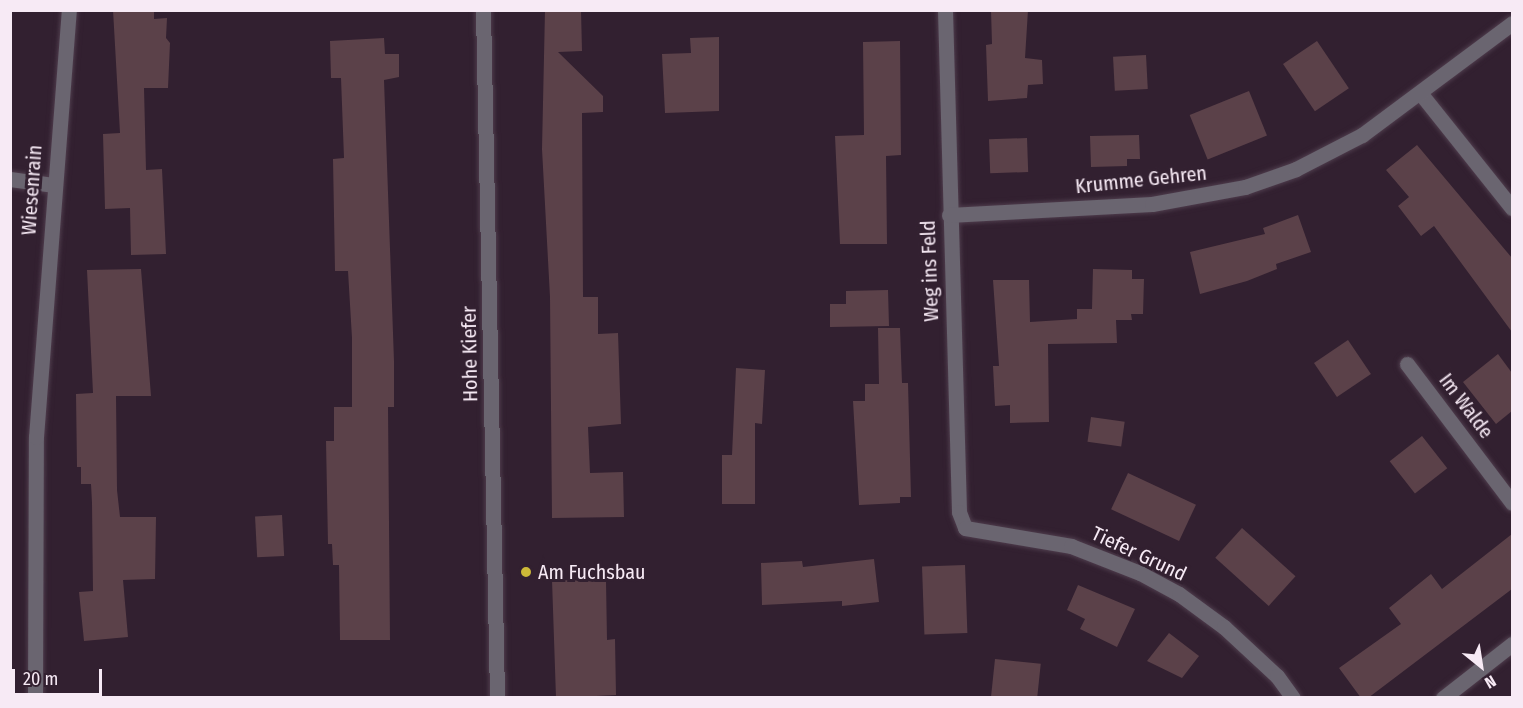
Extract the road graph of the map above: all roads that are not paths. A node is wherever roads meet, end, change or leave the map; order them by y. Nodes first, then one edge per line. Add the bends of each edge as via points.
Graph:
1 (69, 10) edge
2 (483, 10) edge
3 (945, 10) edge
4 (1512, 23) edge
5 (1421, 94) junction
6 (10, 179) edge
7 (53, 185) junction
8 (1512, 208) edge
9 (949, 215) junction
10 (1407, 364) dead end
11 (1512, 503) edge
12 (965, 528) joint
13 (1512, 644) edge
14 (35, 698) edge
15 (497, 698) edge
16 (1293, 698) edge
17 (1443, 698) edge

1 - 7 street, Wiesenrain
2 - 15 street, Hohe Kiefer
3 - 9 street, Weg ins Feld
4 - 5 street, Krumme Gehren
5 - 8 street
5 - 9 street, Krumme Gehren via 1362,135 1296,170 1245,187 1152,204
6 - 7 street
7 - 14 street, Wiesenrain via 36,437
9 - 12 street, Weg ins Feld via 959,512
10 - 11 street, Im Walde
12 - 16 street, Tiefer Grund via 1071,546 1140,573 1179,594 1224,627 1277,676
13 - 17 street

